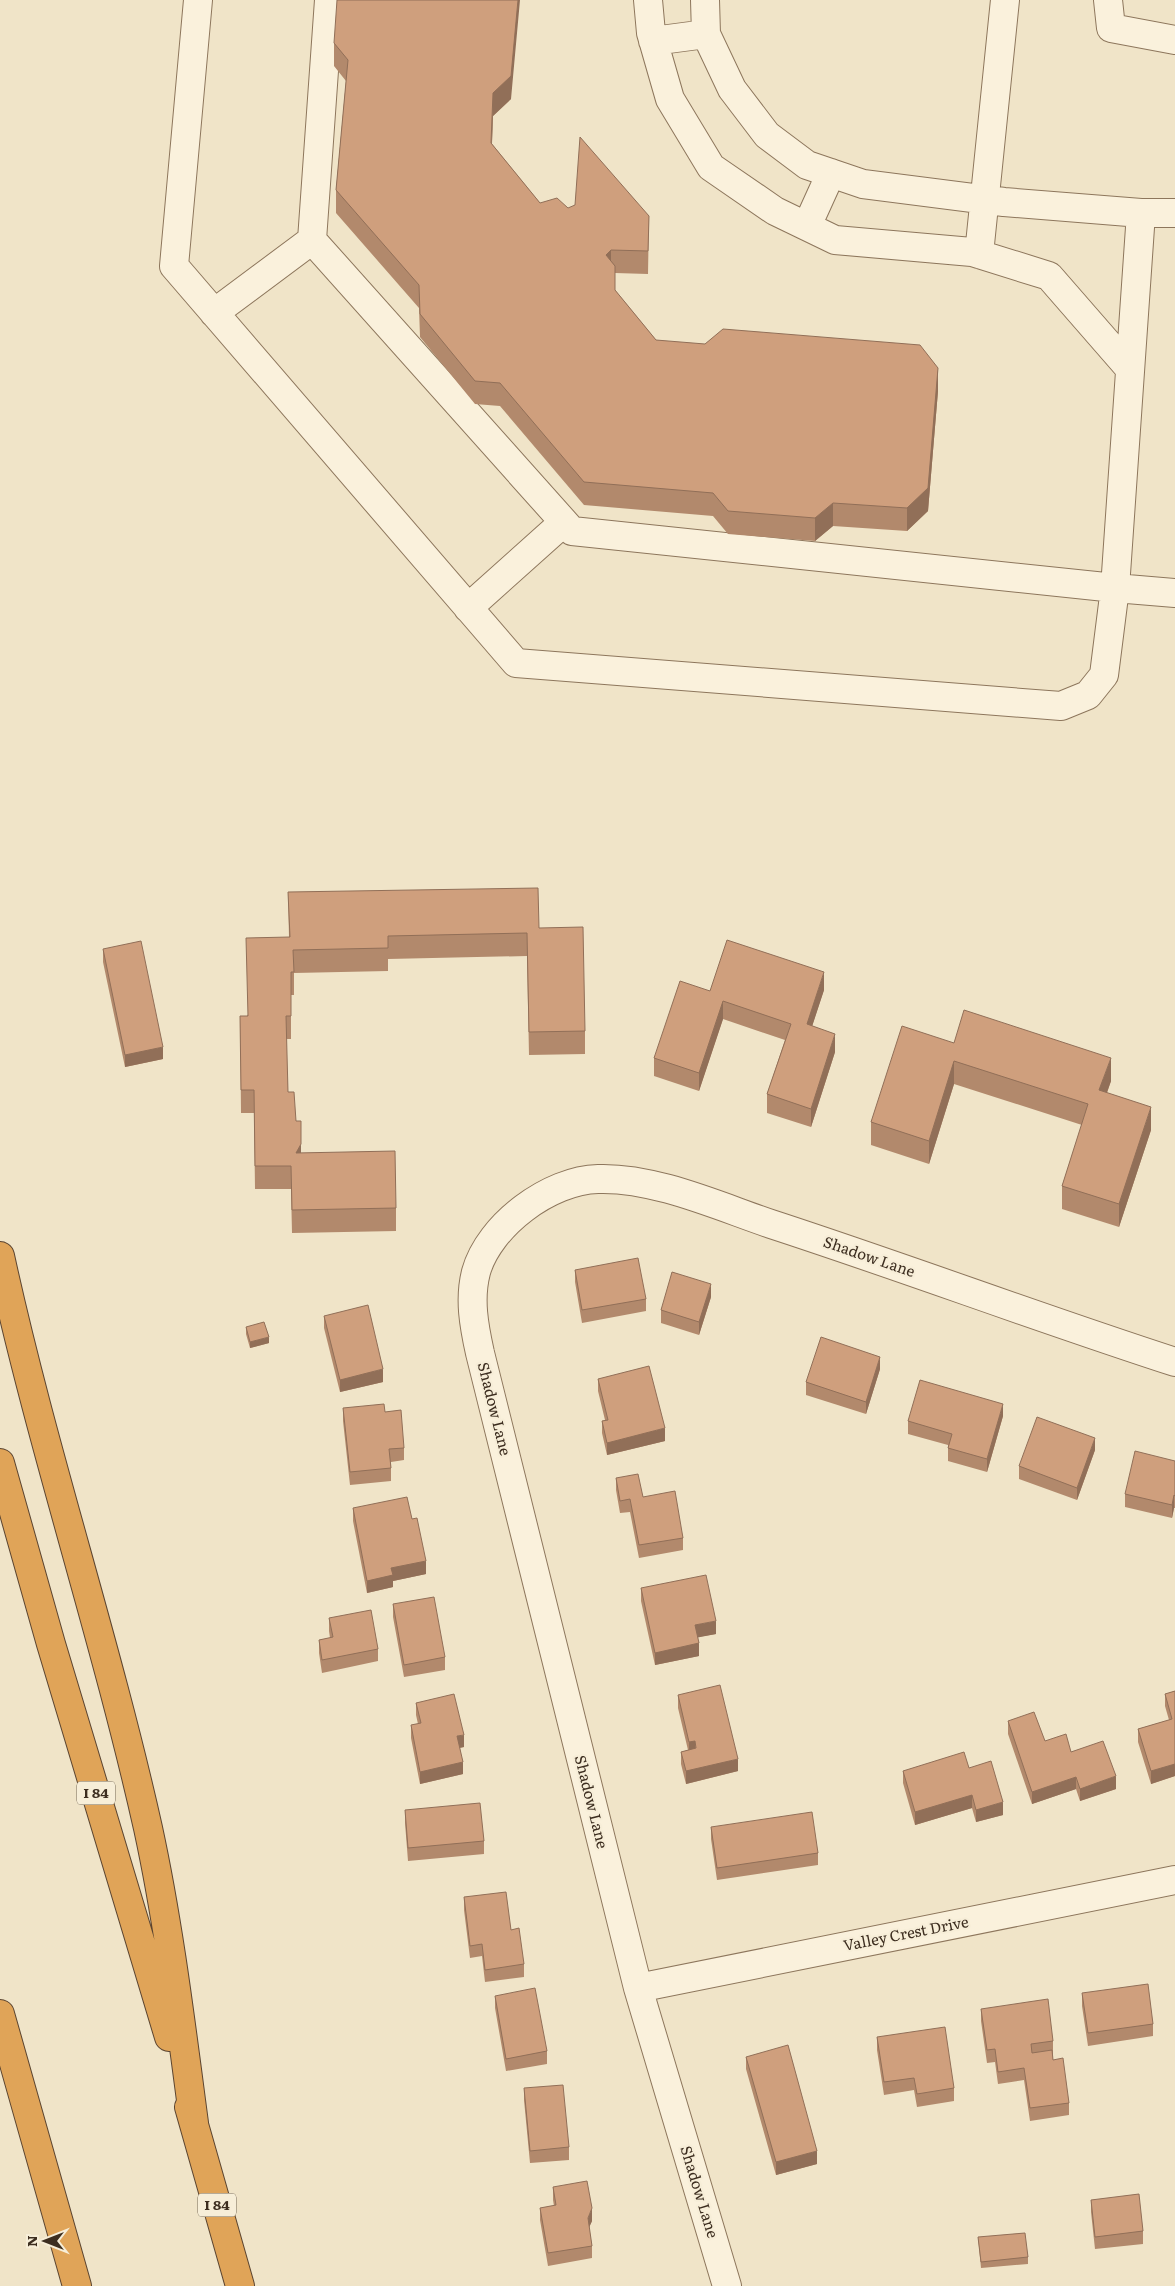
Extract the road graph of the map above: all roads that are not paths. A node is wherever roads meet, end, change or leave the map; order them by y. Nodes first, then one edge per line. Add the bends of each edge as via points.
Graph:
1 (198, 0) edge
2 (329, 0) edge
3 (648, 0) edge
4 (705, 0) edge
5 (1005, 0) edge
6 (1108, 0) edge
7 (706, 34) junction
8 (1175, 40) edge
9 (652, 41) junction
10 (831, 173) junction
11 (986, 199) junction
12 (1142, 213) junction
13 (1175, 213) edge
14 (807, 226) junction
15 (312, 240) junction
16 (979, 254) junction
17 (214, 313) junction
18 (1130, 369) junction
19 (564, 522) junction
20 (1115, 588) junction
21 (1175, 593) edge
22 (468, 608) junction
23 (0, 1256) edge
24 (1175, 1362) edge
25 (0, 1463) edge
26 (1175, 1880) edge
27 (638, 1988) junction
28 (0, 2014) edge
29 (194, 2123) junction
30 (77, 2286) edge
31 (240, 2286) edge
32 (727, 2286) edge

1 - 17 street via 174,266
2 - 15 street
3 - 9 street
4 - 7 street
5 - 11 street
6 - 8 street via 1111,28
7 - 9 street
7 - 10 street via 732,89 767,135 808,165
9 - 14 street via 670,98 711,167 775,211
10 - 11 street via 863,184
10 - 14 street
11 - 12 street
11 - 16 street
12 - 13 street
12 - 18 street
14 - 16 street via 835,240
15 - 17 street
15 - 19 street
16 - 18 street via 1050,276
17 - 22 street
18 - 20 street
19 - 20 street via 572,531
19 - 22 street
20 - 21 street
20 - 22 street via 1104,675 1088,696 1061,706 516,663
23 - 29 highway via 148,1829 176,1987
24 - 27 street, Shadow Lane via 809,1236 662,1188 625,1180 573,1182 548,1192 505,1225 487,1248 476,1271 472,1293 474,1322
25 - 29 highway, I 84
26 - 27 street, Valley Crest Drive
27 - 32 street, Shadow Lane
28 - 30 highway
29 - 31 highway, I 84

